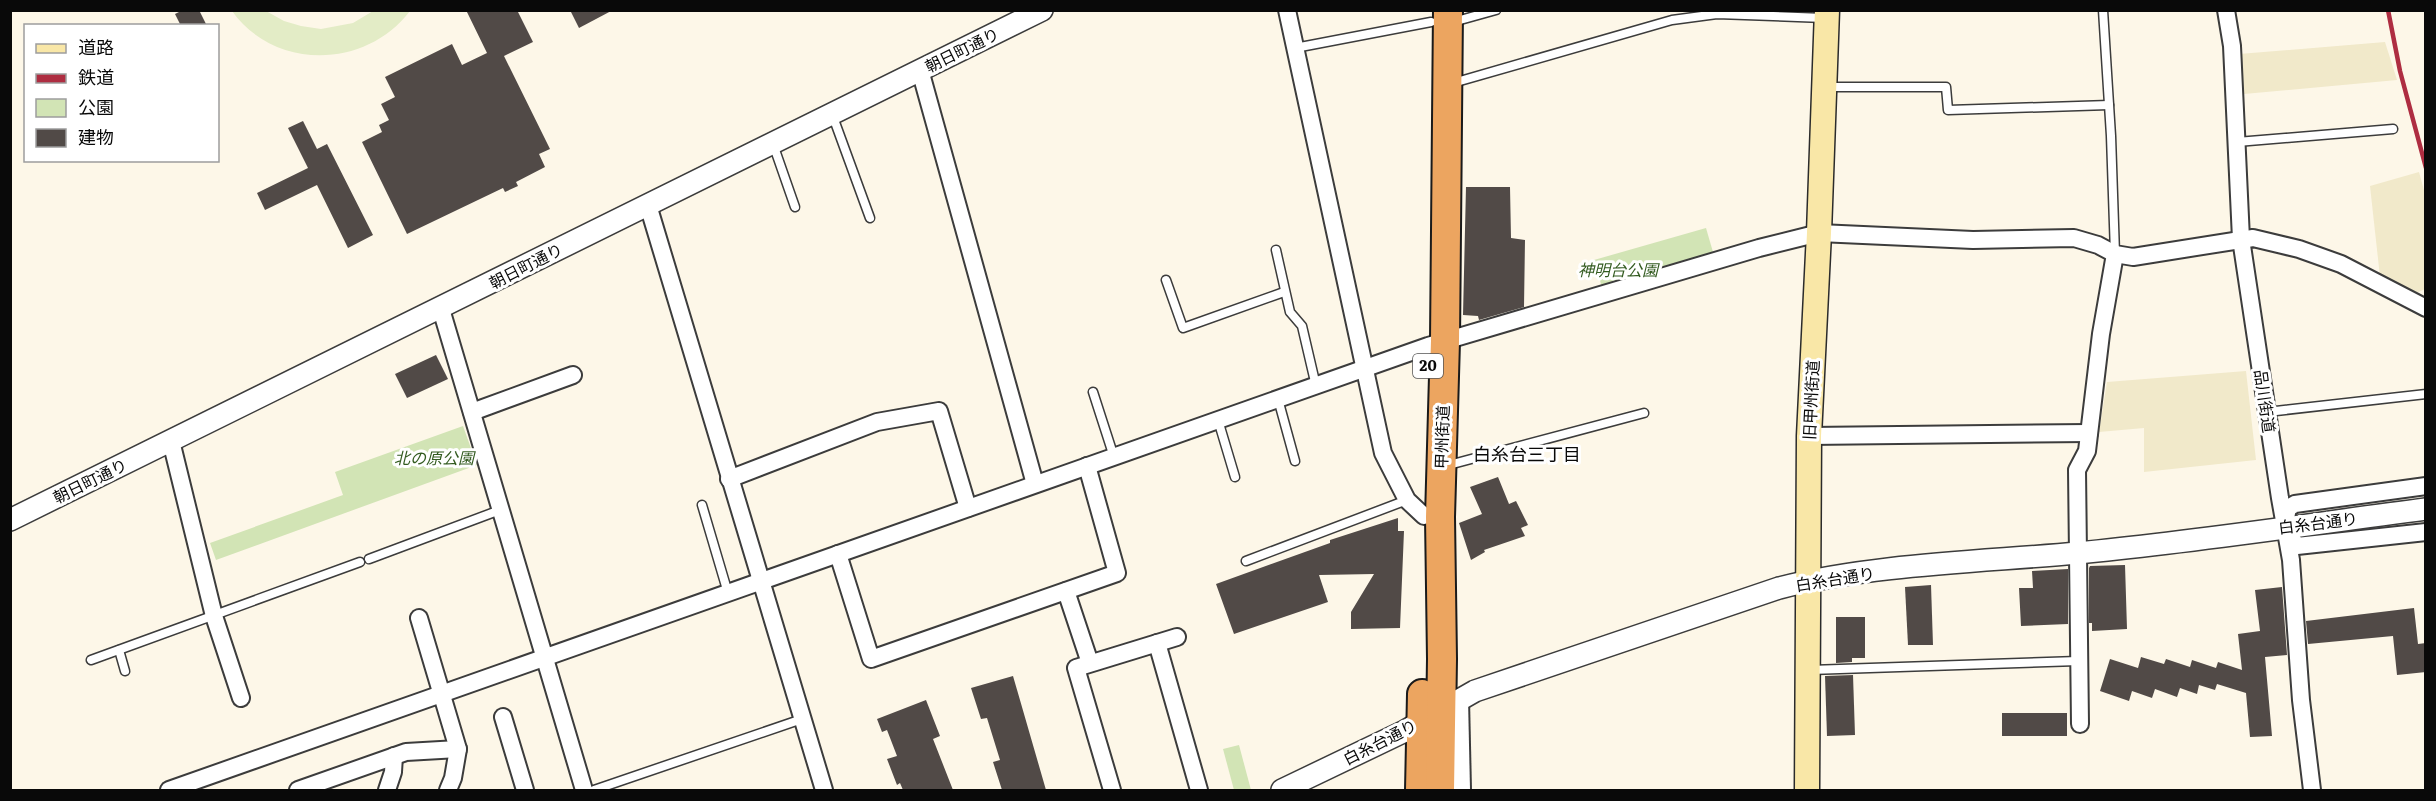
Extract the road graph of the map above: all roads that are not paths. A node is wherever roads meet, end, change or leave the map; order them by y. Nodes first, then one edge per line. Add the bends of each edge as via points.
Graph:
1 (1042, 10) edge
2 (1287, 10) edge
3 (1496, 10) edge
4 (2103, 10) edge
5 (2226, 10) edge
6 (1827, 14) edge
7 (1439, 16) edge
8 (1295, 48) junction
9 (920, 70) junction
10 (1447, 84) junction
11 (1823, 87) junction
12 (2109, 105) junction
13 (832, 114) junction
14 (2393, 129) dead end
15 (2237, 142) junction
16 (773, 144) junction
17 (648, 205) junction
18 (795, 207) dead end
19 (870, 218) dead end
20 (1819, 233) junction
21 (2241, 239) junction
22 (1276, 250) dead end
23 (2115, 254) junction
24 (1166, 280) dead end
25 (1284, 292) junction
26 (2426, 308) edge
27 (441, 309) junction
28 (1437, 344) junction
29 (1365, 368) junction
30 (573, 375) dead end
31 (1316, 386) junction
32 (1093, 392) dead end
33 (2426, 394) edge
34 (1278, 399) junction
35 (471, 412) junction
36 (2267, 412) junction
37 (1644, 413) dead end
38 (1218, 420) junction
39 (2089, 433) junction
40 (1809, 436) junction
41 (171, 441) junction
42 (1114, 457) junction
43 (1295, 461) dead end
44 (1087, 466) junction
45 (1441, 467) junction
46 (1234, 477) dead end
47 (729, 479) junction
48 (1035, 484) junction
49 (2426, 486) edge
50 (702, 505) dead end
51 (968, 508) junction
52 (1415, 508) junction
53 (2426, 509) edge
54 (500, 510) junction
55 (10, 520) edge
56 (2284, 528) junction
57 (2426, 532) edge
58 (2079, 553) junction
59 (838, 554) junction
60 (369, 559) dead end
61 (1246, 561) dead end
62 (360, 562) dead end
63 (762, 581) junction
64 (1809, 581) junction
65 (1066, 591) junction
66 (728, 593) junction
67 (214, 616) junction
68 (419, 618) dead end
69 (1177, 637) dead end
70 (1157, 643) junction
71 (119, 650) junction
72 (545, 658) junction
73 (91, 660) dead end
74 (2078, 661) junction
75 (1090, 663) junction
76 (1807, 670) junction
77 (125, 671) dead end
78 (443, 694) junction
79 (241, 698) dead end
80 (1441, 710) junction
81 (503, 717) dead end
82 (802, 719) junction
83 (2080, 724) dead end
84 (458, 749) junction
85 (394, 756) junction
86 (169, 790) edge
87 (298, 790) edge
88 (387, 790) edge
89 (448, 790) edge
90 (525, 790) edge
91 (584, 790) edge
92 (594, 790) edge
93 (824, 790) edge
94 (1112, 790) edge
95 (1199, 790) edge
96 (1287, 790) edge
97 (1420, 790) edge
98 (1440, 790) edge
99 (1462, 790) edge
100 (1807, 790) edge
101 (2312, 790) edge

1 - 9 street, 朝日町通り
2 - 8 street
3 - 7 lane
4 - 12 lane
5 - 15 street, 品川街道
6 - 10 lane via 1717,14 1672,20
6 - 11 main road, 旧甲州街道
7 - 8 lane
7 - 10 highway, 甲州街道 / 20
7 - 28 highway, 甲州街道 / 20
8 - 29 street
9 - 13 street, 朝日町通り
9 - 48 street
10 - 28 highway, 甲州街道 / 20
11 - 12 lane via 1946,87 1948,110
11 - 20 main road, 旧甲州街道
12 - 23 lane
13 - 16 street, 朝日町通り
13 - 19 lane
14 - 15 lane
15 - 21 street, 品川街道
16 - 17 street, 朝日町通り
16 - 18 lane
17 - 27 street, 朝日町通り
17 - 47 street
20 - 23 street via 1973,240 2074,238
20 - 28 street
20 - 40 main road, 旧甲州街道
21 - 23 street via 2156,255
21 - 26 street via 2253,238 2299,249 2341,264
21 - 36 street, 品川街道
22 - 25 lane
23 - 39 street
24 - 25 lane via 1183,328
25 - 31 lane via 1290,312 1302,326
27 - 35 street
27 - 41 street, 朝日町通り
28 - 29 street
28 - 45 highway, 甲州街道 / 20
28 - 52 highway, 甲州街道 / 20
29 - 31 street
29 - 52 street via 1383,453
30 - 35 street
31 - 34 street
32 - 42 lane
33 - 36 lane
34 - 38 street
34 - 43 lane
35 - 54 street
36 - 56 street, 品川街道
37 - 45 lane
38 - 42 street
38 - 46 lane
39 - 40 street
39 - 58 street via 2087,451 2077,470
40 - 64 main road, 旧甲州街道
41 - 55 street, 朝日町通り
41 - 67 street
42 - 44 street
44 - 48 street
44 - 65 street via 1117,573
45 - 80 highway, 甲州街道 / 20
47 - 51 street via 877,422 939,411
47 - 63 street
48 - 51 street
49 - 56 street via 2295,504 2288,508
50 - 66 lane
51 - 59 street
52 - 61 lane
52 - 80 highway, 甲州街道 / 20
53 - 56 street, 白糸台通り
54 - 60 lane
54 - 72 street
56 - 57 street via 2297,546
56 - 58 street, 白糸台通り
56 - 101 street, 品川街道 via 2291,560
58 - 64 street, 白糸台通り
58 - 74 street
59 - 63 street
59 - 65 street via 871,659
62 - 67 lane
63 - 66 street
63 - 82 street
64 - 76 main road, 旧甲州街道
64 - 80 street, 白糸台通り via 1486,687
65 - 75 street
66 - 72 street
67 - 71 lane
67 - 79 street
68 - 78 street
69 - 70 street
70 - 75 street
70 - 95 street
71 - 73 lane
71 - 77 lane
72 - 78 street
72 - 91 street
74 - 76 lane
74 - 83 street
75 - 94 street via 1076,668
76 - 100 main road, 旧甲州街道
78 - 84 street
78 - 86 street
80 - 96 street, 白糸台通り
80 - 97 highway, 甲州街道 / 20
80 - 98 highway, 甲州街道 / 20
80 - 99 street
81 - 90 street
82 - 92 lane
82 - 93 street
84 - 85 street
84 - 89 street
85 - 87 street
85 - 88 street

